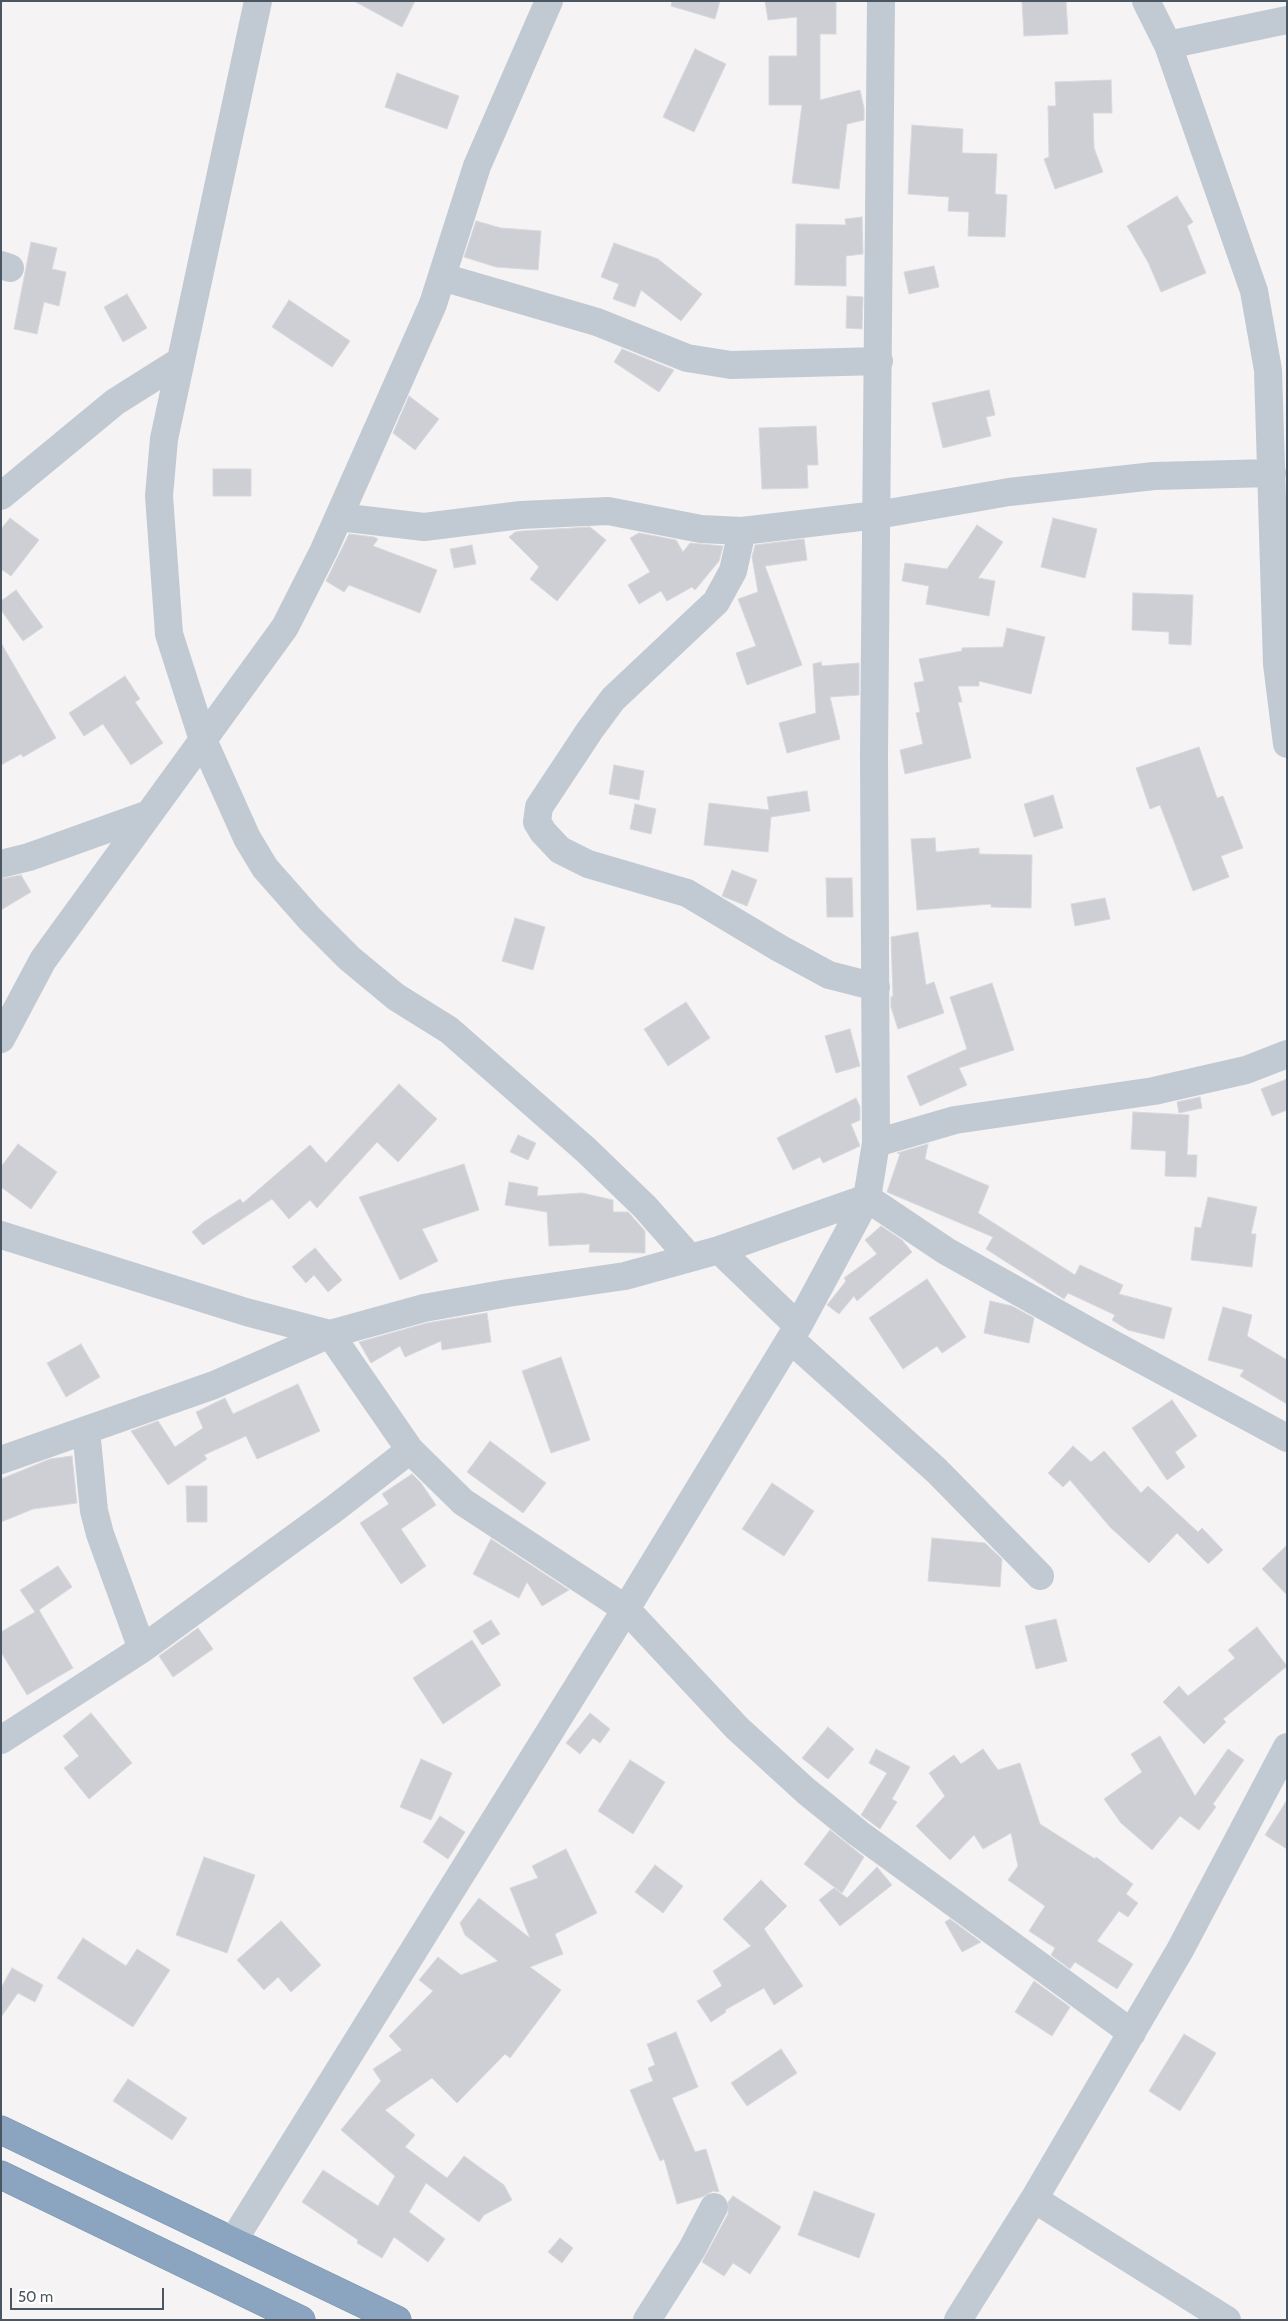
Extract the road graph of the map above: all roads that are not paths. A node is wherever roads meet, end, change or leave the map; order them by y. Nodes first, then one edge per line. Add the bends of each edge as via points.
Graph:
1 (258, 1) edge
2 (549, 1) edge
3 (881, 1) edge
4 (1146, 1) edge
5 (1287, 20) edge
6 (1168, 45) junction
7 (442, 277) junction
8 (180, 361) junction
9 (879, 361) junction
10 (1277, 368) edge
11 (1272, 472) junction
12 (1, 496) edge
13 (877, 516) junction
14 (339, 517) junction
15 (742, 531) junction
16 (204, 740) junction
17 (1287, 744) edge
18 (149, 814) junction
19 (1, 864) edge
20 (876, 987) junction
21 (1, 1039) edge
22 (1287, 1054) edge
23 (876, 1143) junction
24 (867, 1198) junction
25 (1, 1235) edge
26 (719, 1250) junction
27 (690, 1258) junction
28 (794, 1332) junction
29 (330, 1334) junction
30 (86, 1430) junction
31 (1287, 1438) edge
32 (410, 1450) junction
33 (1, 1460) edge
34 (1040, 1576) dead end
35 (626, 1609) junction
36 (142, 1649) junction
37 (1, 1740) edge
38 (1287, 1747) edge
39 (1132, 2033) junction
40 (1, 2130) edge
41 (1, 2175) edge
42 (1034, 2199) junction
43 (714, 2207) dead end
44 (233, 2241) junction
45 (301, 2320) edge
46 (397, 2320) edge
47 (646, 2320) edge
48 (958, 2320) edge
49 (1227, 2320) edge

1 - 8 street
2 - 7 street via 477,166
3 - 9 street
4 - 6 street
5 - 6 street
6 - 10 street via 1254,291
7 - 9 street via 597,322 687,358 730,365
7 - 14 street
8 - 12 street via 115,402
8 - 16 street via 164,439 159,496 169,634
9 - 13 street
10 - 11 street
11 - 13 street via 1145,477 1009,492
11 - 17 street via 1277,664
13 - 15 street
13 - 20 street
14 - 15 street via 424,527 521,515 608,511 701,529
14 - 16 street via 285,628
15 - 20 street via 733,571 716,602 613,699 539,807 537,822 560,850 588,864 687,893 829,976
16 - 18 street
16 - 27 street via 247,838 265,868 310,919 349,958 396,997 448,1030 586,1150
18 - 19 street
18 - 21 street via 43,960
20 - 23 street
22 - 23 street via 1246,1070 1154,1092 955,1120
23 - 24 street
24 - 26 street
24 - 28 street
24 - 31 street via 946,1251
25 - 29 street via 246,1312
26 - 27 street
26 - 28 street
27 - 29 street via 625,1276 508,1292 424,1308
28 - 34 street
28 - 35 street
29 - 30 street via 214,1385
29 - 32 street
30 - 33 street
30 - 36 street via 94,1511
32 - 35 street via 463,1502
32 - 36 street
35 - 39 street via 737,1728 806,1791 858,1834
35 - 44 street
36 - 37 street
38 - 39 street via 1180,1950
39 - 42 street
40 - 44 highway
41 - 45 highway
42 - 48 street
42 - 49 street
43 - 47 street via 692,2249
44 - 46 highway

